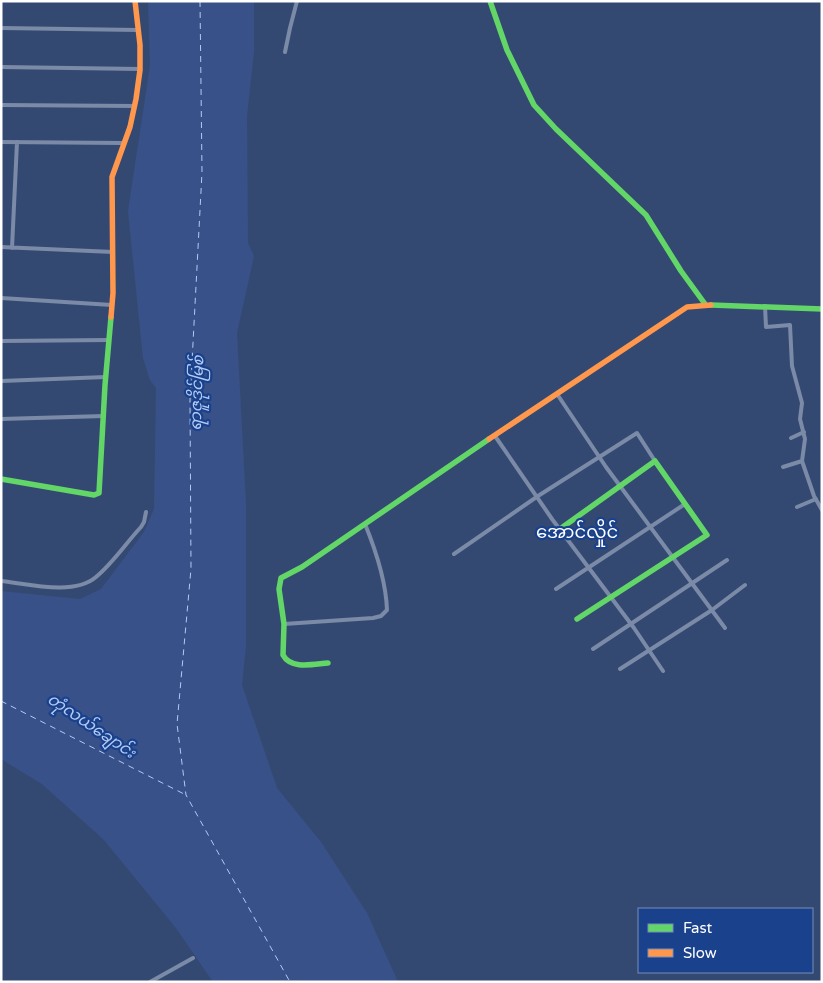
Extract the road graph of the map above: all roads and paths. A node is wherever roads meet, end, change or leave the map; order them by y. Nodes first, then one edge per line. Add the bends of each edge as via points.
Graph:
1 (135, 1) edge
2 (297, 1) edge
3 (490, 1) edge
4 (1, 28) edge
5 (138, 30) junction
6 (285, 52) dead end
7 (1, 67) edge
8 (140, 69) junction
9 (1, 105) edge
10 (134, 106) junction
11 (1, 142) edge
12 (17, 142) junction
13 (123, 143) junction
14 (1, 247) edge
15 (12, 248) junction
16 (113, 252) junction
17 (1, 298) edge
18 (705, 304) junction
19 (112, 305) junction
20 (765, 306) junction
21 (822, 309) edge
22 (109, 340) junction
23 (1, 341) edge
24 (106, 377) junction
25 (1, 381) edge
26 (557, 394) junction
27 (795, 402) dead end
28 (802, 403) junction
29 (104, 416) junction
30 (1, 418) edge
31 (804, 432) junction
32 (494, 436) junction
33 (791, 438) dead end
34 (599, 458) junction
35 (655, 461) junction
36 (802, 461) junction
37 (783, 468) dead end
38 (1, 479) edge
39 (620, 486) junction
40 (538, 496) junction
41 (816, 498) junction
42 (685, 504) junction
43 (797, 507) dead end
44 (822, 510) edge
45 (146, 512) dead end
46 (365, 524) junction
47 (650, 526) junction
48 (560, 529) junction
49 (454, 554) dead end
50 (672, 557) junction
51 (727, 560) dead end
52 (589, 567) junction
53 (1, 581) edge
54 (692, 582) junction
55 (745, 585) dead end
56 (556, 590) dead end
57 (610, 597) junction
58 (712, 610) junction
59 (577, 619) dead end
60 (284, 624) junction
61 (630, 624) junction
62 (724, 628) dead end
63 (593, 649) dead end
64 (650, 651) junction
65 (328, 663) dead end
66 (620, 669) dead end
67 (663, 671) dead end
68 (193, 958) dead end
69 (150, 982) edge

1 - 5 street
2 - 6 street
3 - 18 street via 507,50 534,105 643,209
4 - 5 street
5 - 8 street
7 - 8 street
8 - 10 street
9 - 10 street
10 - 13 street
11 - 12 street
12 - 13 street
12 - 15 street
13 - 16 street via 112,177
14 - 15 street
15 - 16 street
16 - 19 street
17 - 19 street
18 - 20 street
18 - 26 street via 687,307
19 - 22 street
20 - 21 street
20 - 28 street via 766,327 790,325 792,366
22 - 23 street
22 - 24 street
24 - 25 street
24 - 29 street
26 - 32 street
26 - 34 street
27 - 28 street
28 - 31 street via 800,420
29 - 30 street
29 - 38 street via 100,490 97,495
31 - 33 street
31 - 36 street
32 - 40 street
32 - 46 street
34 - 35 street via 637,433
34 - 39 street
34 - 40 street
35 - 39 street
35 - 42 street
36 - 37 street
36 - 41 street
39 - 47 street
39 - 48 street
40 - 48 street
40 - 49 street
41 - 43 street
41 - 44 street
42 - 47 street
42 - 50 street via 707,535
45 - 53 street via 141,527 88,582 65,588
46 - 60 street via 281,578 280,605
46 - 60 street via 374,545 387,610 373,618
47 - 50 street
47 - 52 street
48 - 52 street
50 - 54 street
50 - 57 street
51 - 54 street
52 - 56 street
52 - 57 street
54 - 58 street
54 - 61 street
55 - 58 street
57 - 59 street
57 - 61 street
58 - 62 street
58 - 64 street
60 - 65 street via 285,659 296,665
61 - 63 street
61 - 64 street
64 - 66 street
64 - 67 street
68 - 69 street

